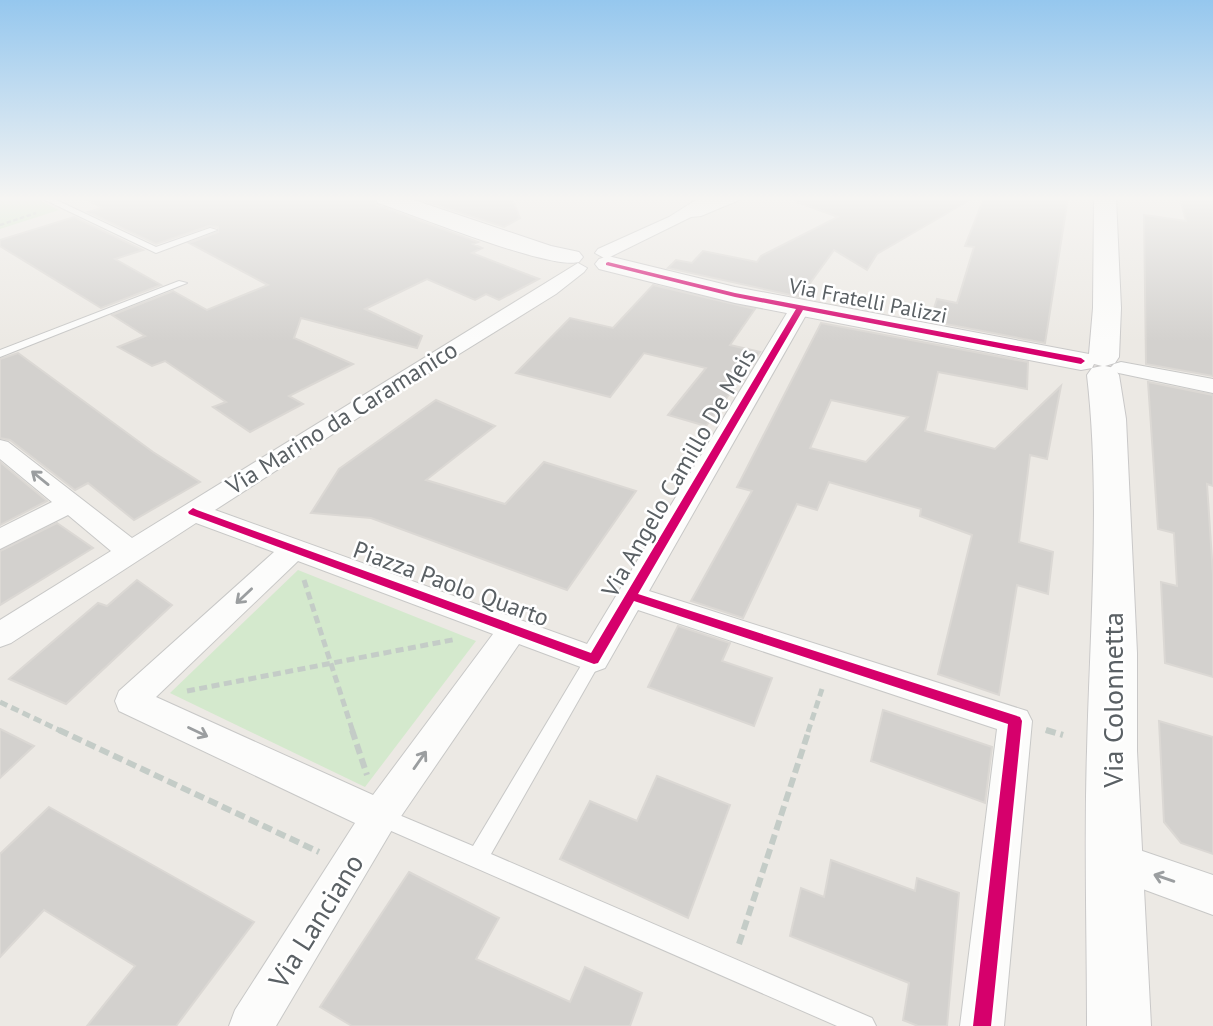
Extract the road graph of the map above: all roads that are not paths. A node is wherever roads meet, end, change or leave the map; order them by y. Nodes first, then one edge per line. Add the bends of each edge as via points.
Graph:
1 (147, 246) edge
2 (168, 246) edge
3 (527, 246) edge
4 (629, 246) edge
5 (1106, 246) edge
6 (606, 259) junction
7 (574, 262) junction
8 (182, 283) dead end
9 (800, 308) junction
10 (0, 354) edge
11 (1103, 365) junction
12 (1213, 386) edge
13 (0, 447) edge
14 (70, 503) junction
15 (193, 512) junction
16 (0, 540) edge
17 (294, 549) junction
18 (131, 552) junction
19 (631, 596) junction
20 (513, 629) junction
21 (0, 635) edge
22 (594, 659) junction
23 (380, 816) junction
24 (478, 857) junction
25 (1115, 861) junction
26 (1213, 895) edge
27 (251, 1026) edge
28 (864, 1026) edge
29 (982, 1026) edge
30 (1119, 1026) edge

1 - 2 lane via 156,250
3 - 7 main road
4 - 6 street
5 - 11 main road, Via Colonnetta
6 - 7 main road via 587,251
6 - 9 main road, Via Fratelli Palizzi via 635,273
7 - 15 street, Via Marino da Caramanico via 549,290
8 - 10 lane
9 - 11 main road, Via Fratelli Palizzi
9 - 19 street, Via Angelo Camillo De Meis
11 - 12 street
11 - 25 main road, Via Colonnetta via 1109,419
14 -> 13 street
14 - 16 street
14 - 18 street
15 - 17 street
15 - 18 street, Via Marino da Caramanico
17 - 20 street, Piazza Paolo Quarto
17 -> 23 street via 131,701
18 - 21 street, Via Marino da Caramanico
19 - 22 street, Via Angelo Camillo De Meis
19 - 29 street via 1015,721
20 - 22 street, Piazza Paolo Quarto
23 -> 20 street, Piazza Paolo Quarto
22 - 24 lane
23 - 24 lane
23 - 27 street, Via Lanciano
24 - 28 lane
26 -> 25 street
25 - 30 main road, Via Colonnetta

